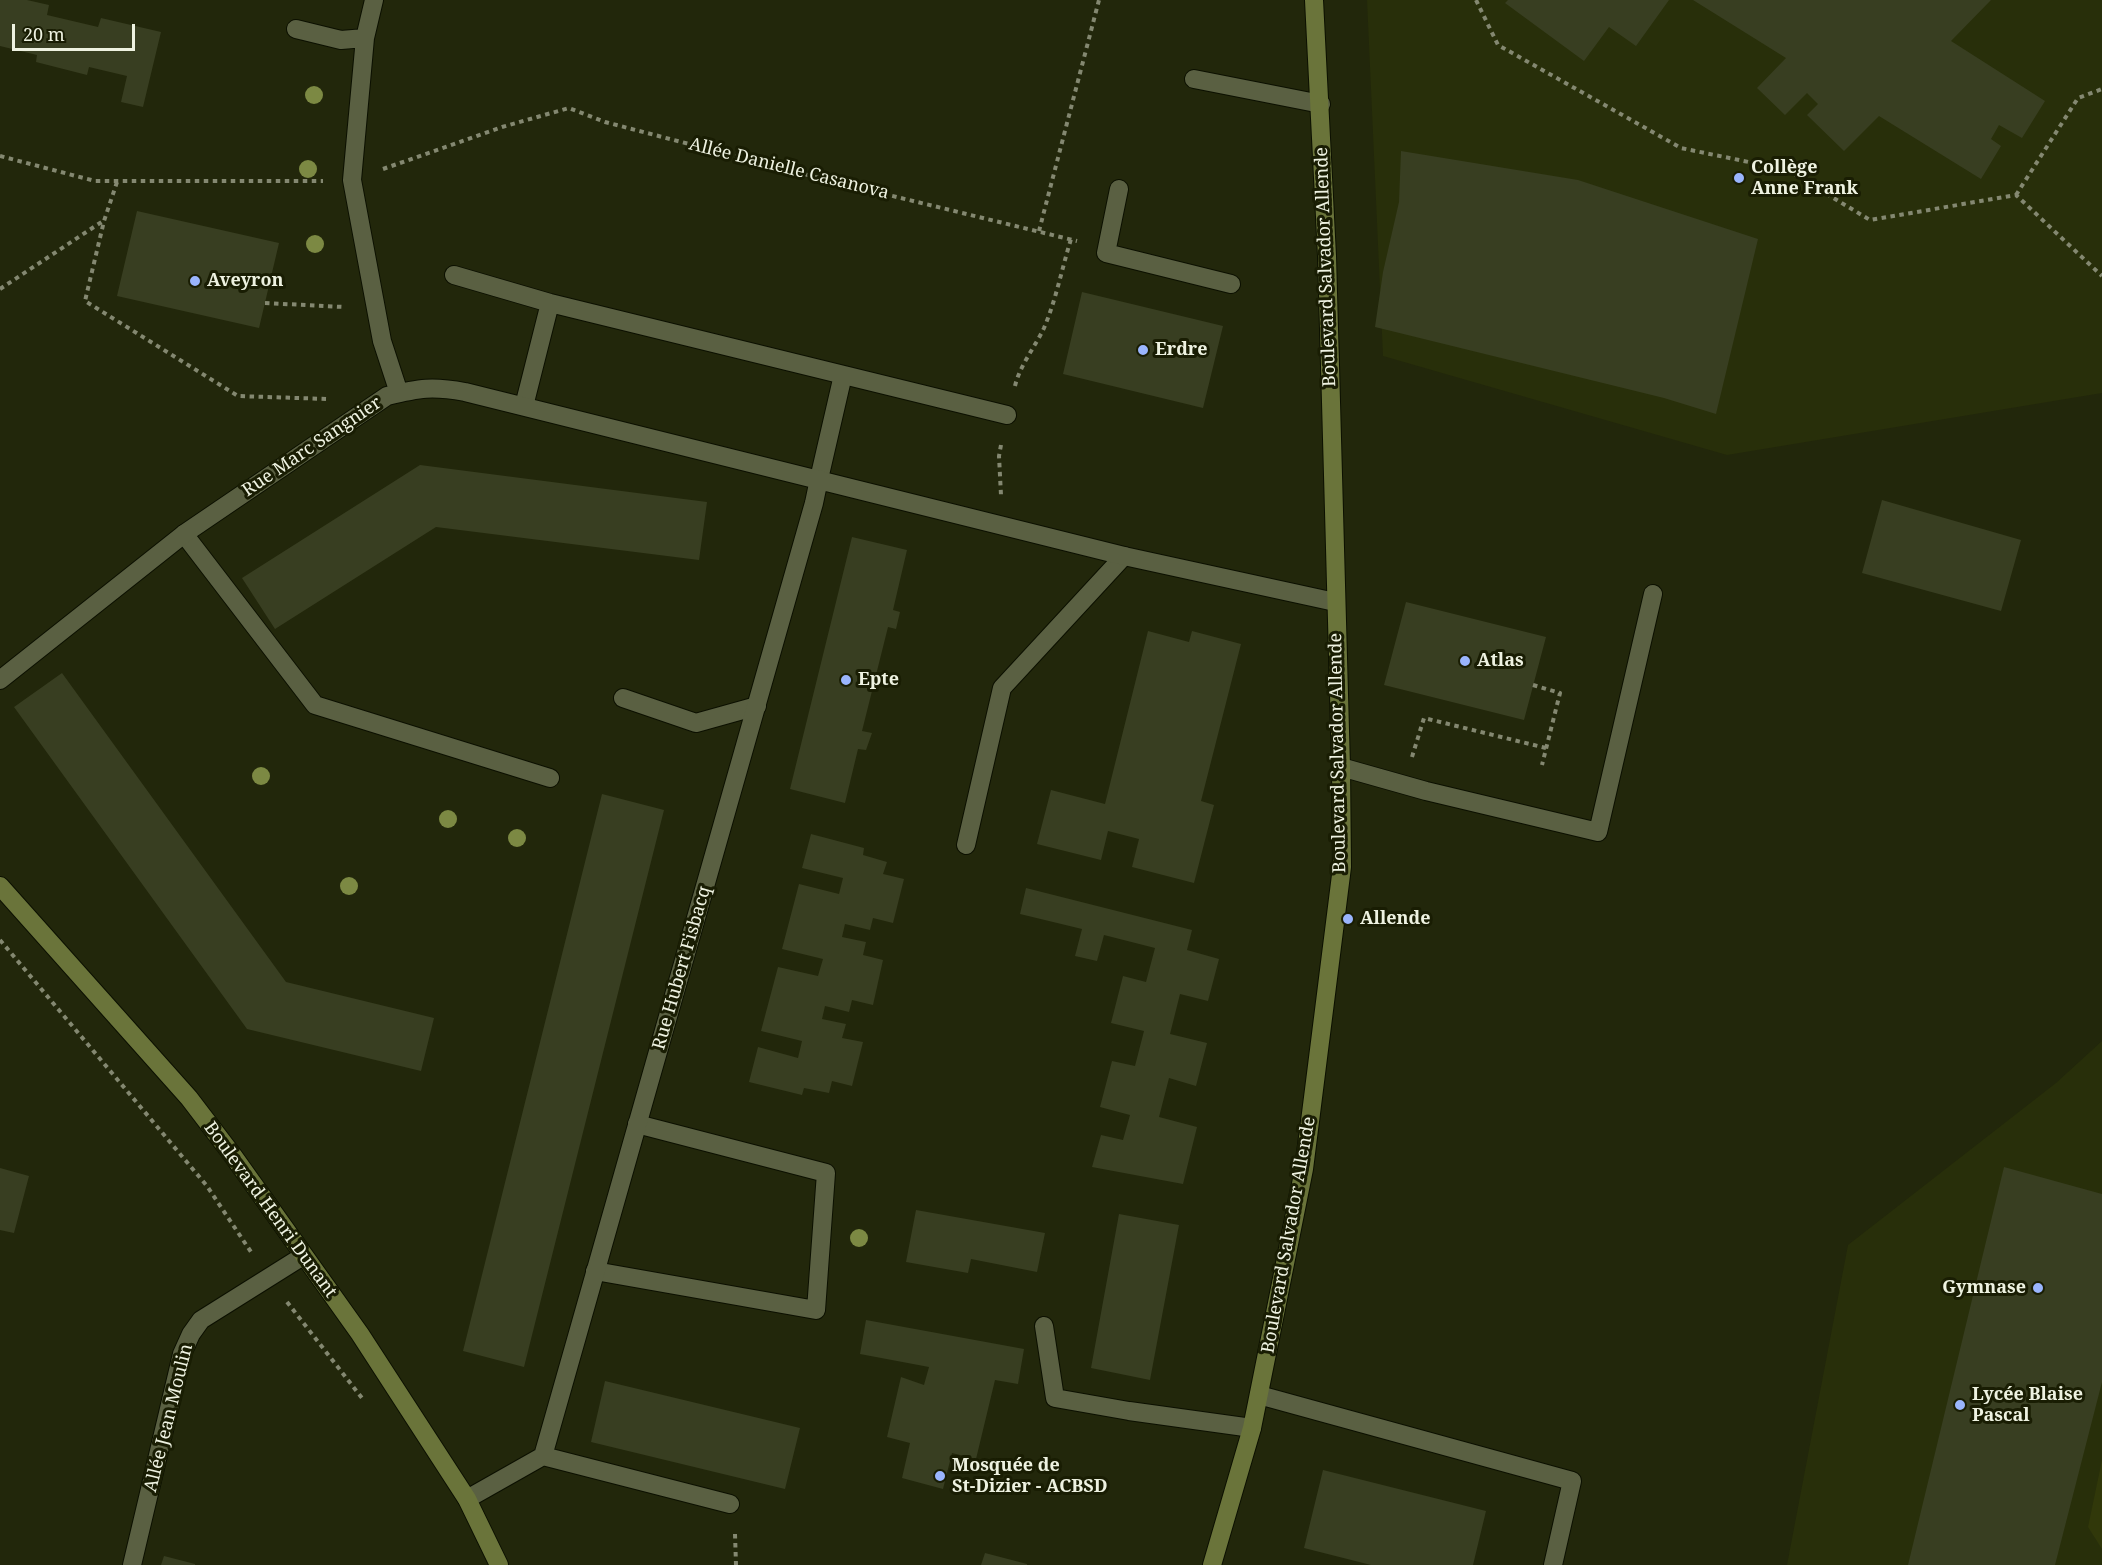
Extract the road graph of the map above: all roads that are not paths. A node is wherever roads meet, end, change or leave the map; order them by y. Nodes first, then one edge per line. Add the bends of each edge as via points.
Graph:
1 (374, 0) edge
2 (1314, 0) edge
3 (296, 29) dead end
4 (365, 38) junction
5 (1194, 79) dead end
6 (1321, 104) junction
7 (1119, 189) dead end
8 (454, 275) dead end
9 (1232, 284) dead end
10 (550, 303) junction
11 (843, 375) junction
12 (399, 393) junction
13 (524, 406) junction
14 (1006, 415) road end
15 (819, 479) junction
16 (184, 534) junction
17 (1124, 556) junction
18 (1653, 594) dead end
19 (1335, 603) junction
20 (0, 680) edge
21 (623, 698) dead end
22 (757, 706) junction
23 (1341, 767) junction
24 (550, 778) dead end
25 (966, 845) dead end
26 (0, 885) edge
27 (637, 1124) junction
28 (303, 1256) junction
29 (595, 1271) junction
30 (1044, 1326) dead end
31 (1259, 1395) junction
32 (1252, 1428) junction
33 (543, 1456) junction
34 (466, 1499) junction
35 (730, 1504) dead end
36 (132, 1565) edge
37 (499, 1565) edge
38 (1212, 1565) edge
39 (1553, 1565) edge

1 - 4 street
2 - 6 street, Boulevard Salvador Allende
3 - 4 street via 341,40
4 - 12 street via 352,180 382,341
5 - 6 street
6 - 19 street, Boulevard Salvador Allende
7 - 9 street via 1107,253
8 - 10 street
10 - 11 street
10 - 13 street
11 - 14 street
11 - 15 street, Rue Hubert Fisbacq
12 - 13 street, Rue Marc Sangnier via 438,387
12 - 16 street, Rue Marc Sangnier via 387,396
13 - 15 street, Rue Marc Sangnier
15 - 17 street, Rue Marc Sangnier
15 - 22 street, Rue Hubert Fisbacq
16 - 20 street, Rue Marc Sangnier
16 - 24 street via 315,705
17 - 19 street, Rue Marc Sangnier
17 - 25 street via 1002,688
18 - 23 street via 1598,832
19 - 23 street, Boulevard Salvador Allende
21 - 22 street via 696,723
22 - 27 street, Rue Hubert Fisbacq
23 - 31 street, Boulevard Salvador Allende via 1342,867 1304,1169
26 - 28 street, Boulevard Henri Dunant via 189,1098
27 - 29 street, Rue Hubert Fisbacq
27 - 29 street via 826,1173 816,1310
28 - 34 street, Boulevard Henri Dunant via 360,1334
28 - 36 street, Allée Jean Moulin via 201,1320 191,1334 182,1354
29 - 33 street, Rue Hubert Fisbacq
30 - 32 street via 1055,1398
31 - 32 street, Boulevard Salvador Allende
31 - 39 street via 1572,1481
32 - 38 street, Boulevard Salvador Allende
33 - 34 street
33 - 35 street
34 - 37 street, Boulevard Henri Dunant

